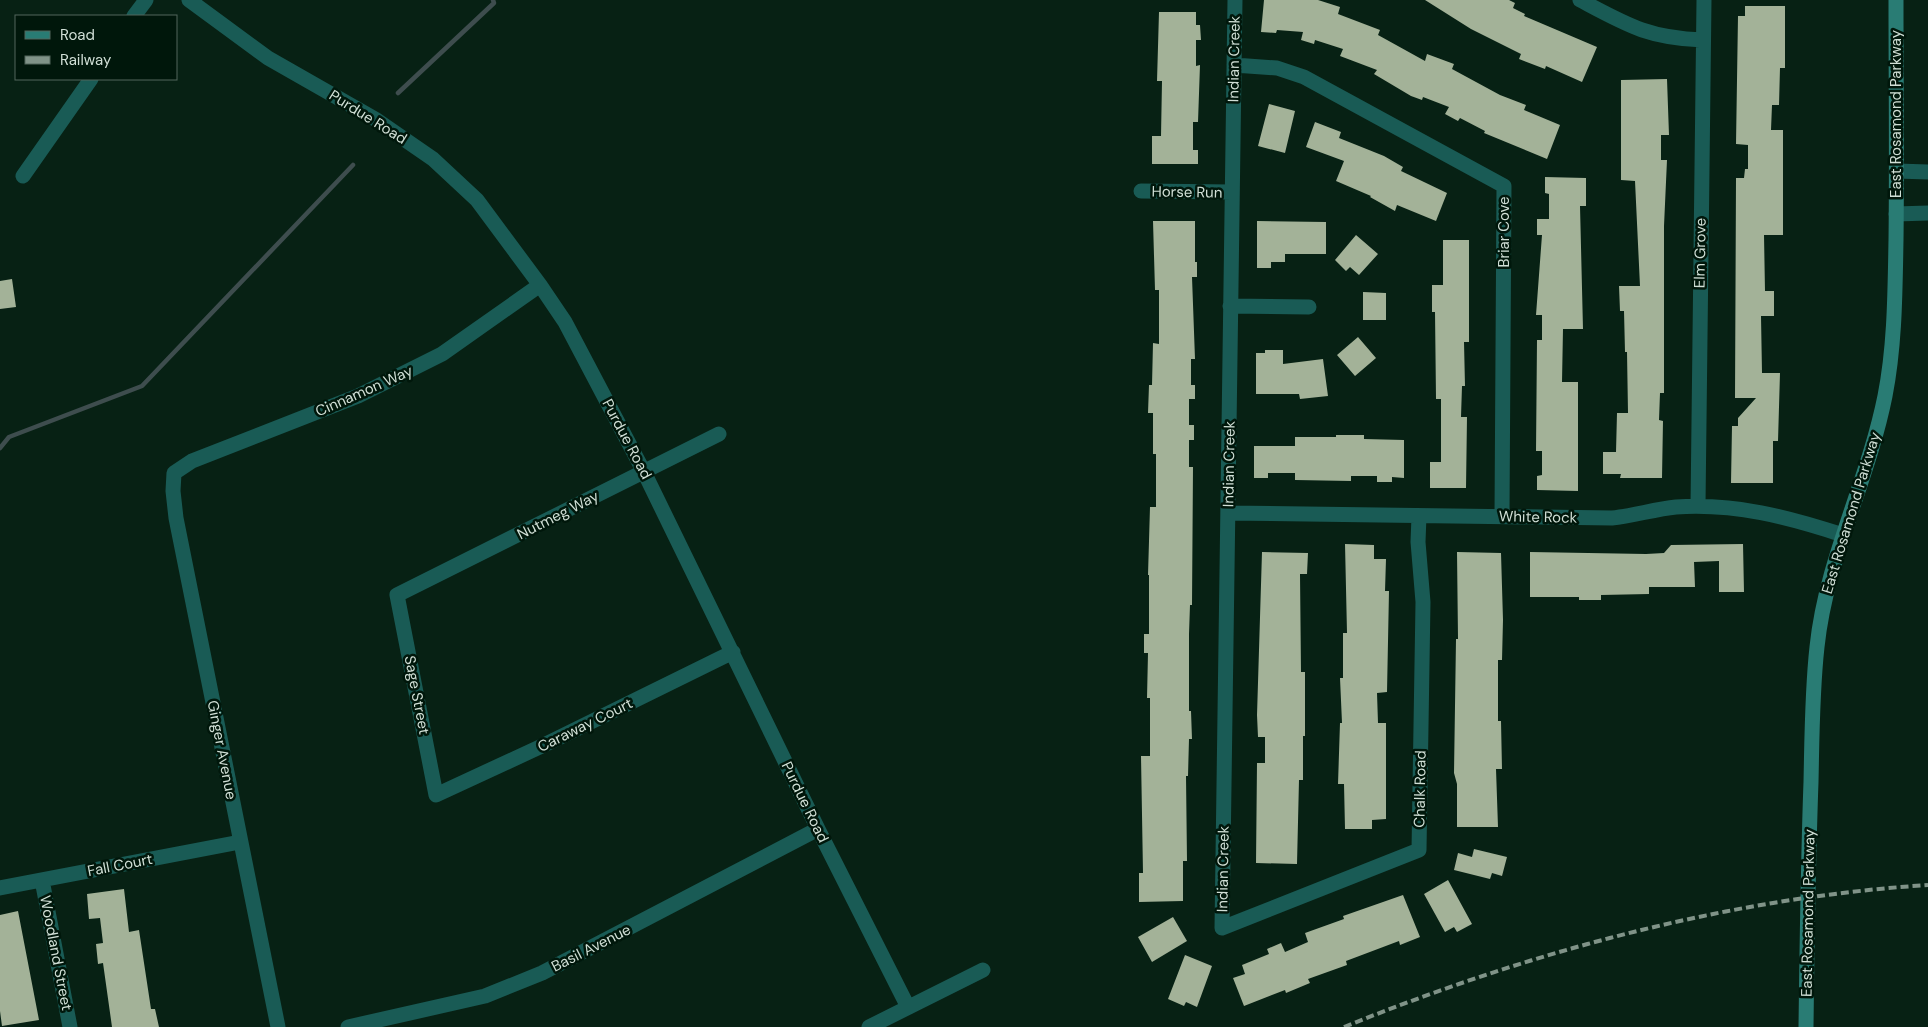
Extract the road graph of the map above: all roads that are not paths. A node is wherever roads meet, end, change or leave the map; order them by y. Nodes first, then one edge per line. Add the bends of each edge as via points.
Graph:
1 (146, 0) edge
2 (189, 0) edge
3 (1235, 0) edge
4 (1580, 0) edge
5 (1704, 0) edge
6 (1896, 0) edge
7 (135, 15) edge
8 (1703, 40) junction
9 (1234, 65) junction
10 (90, 80) edge
11 (1896, 171) junction
12 (1928, 172) edge
13 (23, 176) dead end
14 (1141, 190) dead end
15 (1232, 192) junction
16 (1928, 213) edge
17 (1896, 214) junction
18 (540, 285) junction
19 (1230, 306) junction
20 (1309, 307) dead end
21 (719, 434) dead end
22 (174, 472) joint
23 (644, 472) junction
24 (1698, 506) junction
25 (1228, 513) junction
26 (1419, 516) junction
27 (1502, 516) junction
28 (1843, 535) junction
29 (397, 596) joint
30 (733, 652) junction
31 (436, 795) joint
32 (818, 829) junction
33 (240, 842) junction
34 (42, 880) junction
35 (0, 888) edge
36 (1222, 928) joint
37 (983, 970) dead end
38 (908, 1008) junction
39 (70, 1027) edge
40 (278, 1027) edge
41 (348, 1027) edge
42 (869, 1027) edge
43 (1806, 1027) edge

1 - 7 street
2 - 18 street, Purdue Road via 268,58 375,119 433,159 477,200
3 - 9 street, Indian Creek
4 - 8 street via 1646,33
5 - 8 street, Elm Grove
6 - 11 street, East Rosamond Parkway
8 - 24 street, Elm Grove
9 - 15 street, Indian Creek
9 - 27 street, Briar Cove via 1277,68 1304,77 1504,186
10 - 13 street
11 - 12 street
11 - 17 street, East Rosamond Parkway
14 - 15 street, Horse Run
15 - 19 street, Indian Creek
16 - 17 street
17 - 28 street, East Rosamond Parkway via 1893,332 1886,393 1875,442
18 - 22 street, Cinnamon Way via 442,354 358,396 192,461
18 - 23 street, Purdue Road via 565,322
19 - 20 street
19 - 25 street, Indian Creek
21 - 23 street, Nutmeg Way
22 - 33 street, Ginger Avenue via 172,491 176,518
23 - 29 street, Nutmeg Way
23 - 30 street, Purdue Road
24 - 27 street, White Rock via 1612,518
24 - 28 street, White Rock via 1774,514
25 - 26 street, White Rock
25 - 36 street, Indian Creek
26 - 27 street, White Rock
26 - 36 street, Chalk Road via 1423,602 1419,850
28 - 43 street, East Rosamond Parkway via 1823,603 1814,680
29 - 31 street, Sage Street
30 - 31 street, Caraway Court
30 - 32 street, Purdue Road
32 - 38 street, Purdue Road
32 - 41 street, Basil Avenue via 542,973 485,996
33 - 34 street, Fall Court
33 - 40 street, Ginger Avenue
34 - 35 street, Fall Court
34 - 39 street, Woodland Street
37 - 38 street
38 - 42 street

